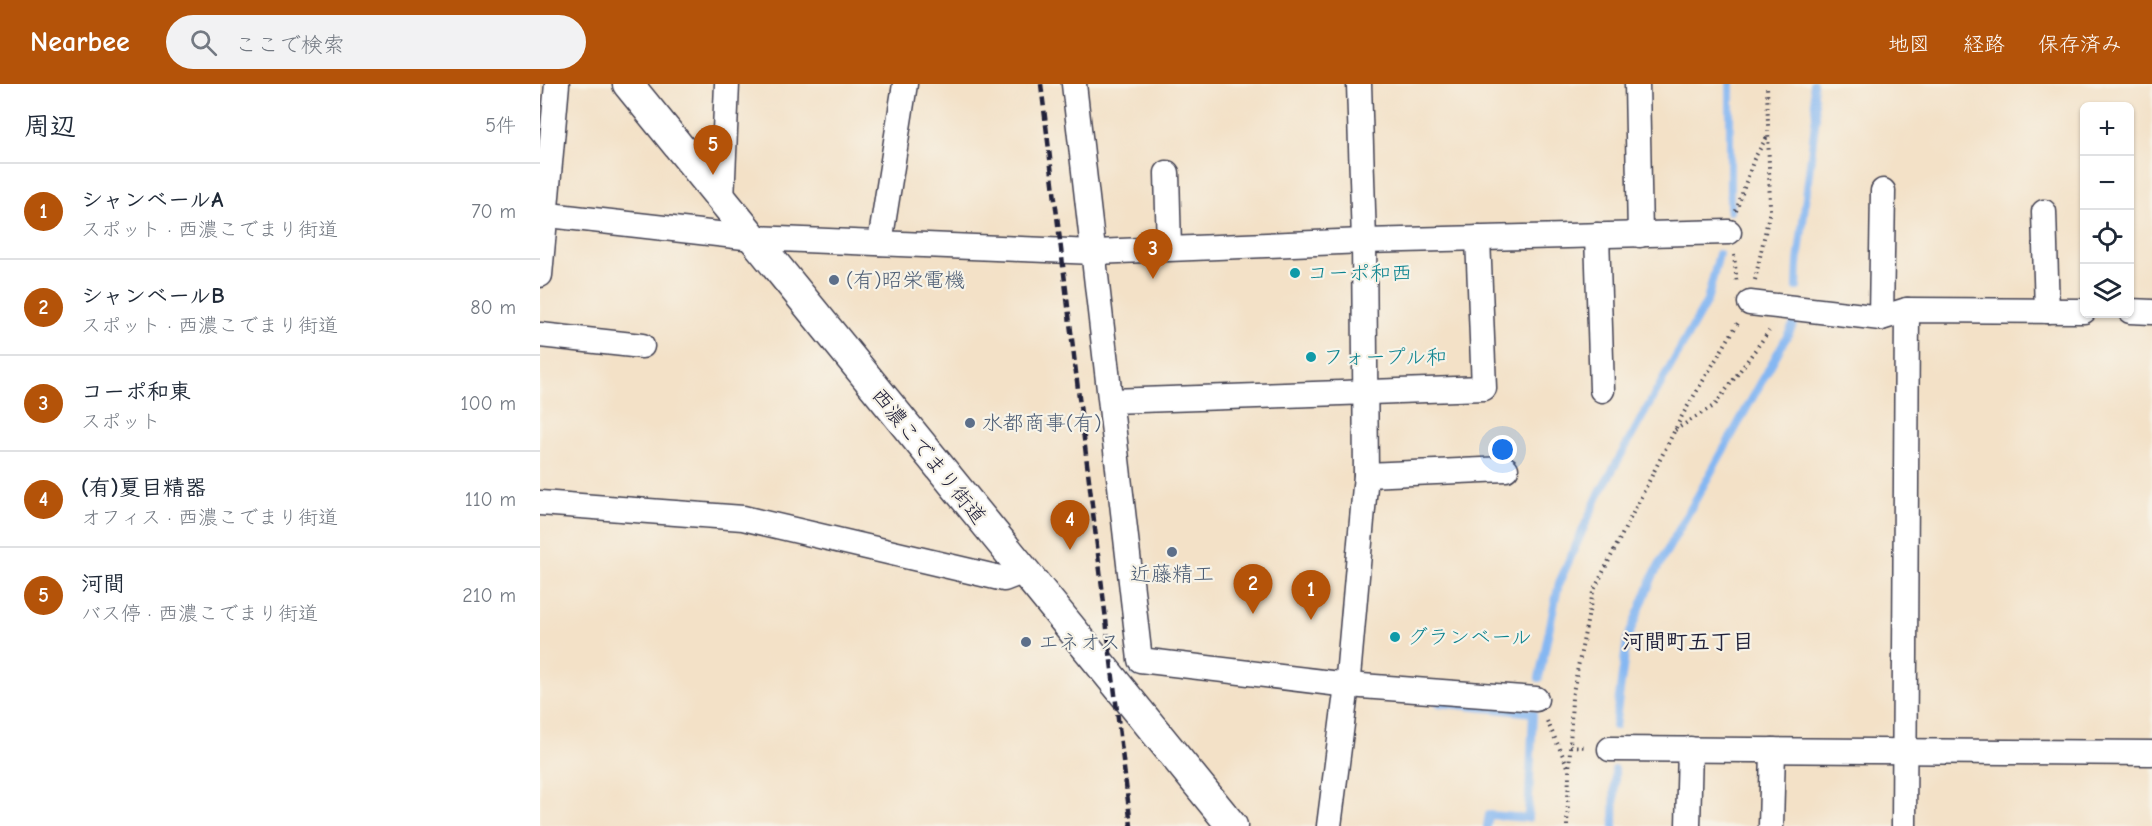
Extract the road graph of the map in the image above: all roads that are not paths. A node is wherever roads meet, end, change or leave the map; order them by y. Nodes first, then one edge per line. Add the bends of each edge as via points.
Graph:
1 (557, 84) edge
2 (628, 84) edge
3 (727, 84) edge
4 (905, 84) edge
5 (1074, 84) edge
6 (1359, 84) edge
7 (1636, 84) edge
8 (1167, 173) dead end
9 (1883, 191) dead end
10 (722, 200) junction
11 (2044, 212) dead end
12 (542, 214) edge
13 (1729, 232) dead end
14 (1640, 235) junction
15 (1597, 236) junction
16 (753, 238) junction
17 (1478, 238) junction
18 (1364, 241) junction
19 (880, 243) junction
20 (1169, 248) junction
21 (1095, 252) junction
22 (540, 275) edge
23 (1750, 303) road end
24 (1907, 310) junction
25 (2047, 311) junction
26 (2080, 311) edge
27 (2134, 311) edge
28 (2152, 312) edge
29 (1881, 318) junction
30 (540, 336) edge
31 (642, 346) dead end
32 (1602, 390) dead end
33 (1364, 392) junction
34 (1111, 401) junction
35 (1506, 469) dead end
36 (1366, 475) junction
37 (540, 503) edge
38 (1023, 572) junction
39 (1348, 685) junction
40 (1536, 699) road end
41 (1610, 749) dead end
42 (1690, 749) junction
43 (1773, 750) junction
44 (1905, 750) junction
45 (2152, 753) edge
46 (1232, 826) edge
47 (1329, 826) edge
48 (1688, 826) edge
49 (1771, 826) edge
50 (1904, 826) edge

1 - 12 street
2 - 10 street, 西濃こでまり街道
3 - 10 street
4 - 19 street
5 - 21 street
6 - 18 street
7 - 14 street
8 - 20 street
9 - 29 street
10 - 16 street, 西濃こでまり街道
11 - 25 street
12 - 16 street
12 - 22 street
13 - 14 street
14 - 15 street
15 - 17 street
15 - 32 street
16 - 19 street
16 - 38 street, 西濃こでまり街道
17 - 18 street
17 - 33 street via 1484,388
18 - 20 street
18 - 33 street
19 - 21 street
20 - 21 street
21 - 34 street
23 - 29 street
24 - 25 street
24 - 29 street
24 - 44 street
25 - 26 street
27 - 28 street
30 - 31 street
33 - 34 street
33 - 36 street
34 - 39 street via 1140,660
35 - 36 street
36 - 39 street
37 - 38 street via 743,518 1004,579
38 - 46 street, 西濃こでまり街道
39 - 40 street
39 - 47 street
41 - 42 street
42 - 43 street
42 - 48 street
43 - 44 street
43 - 49 street
44 - 45 street
44 - 50 street

